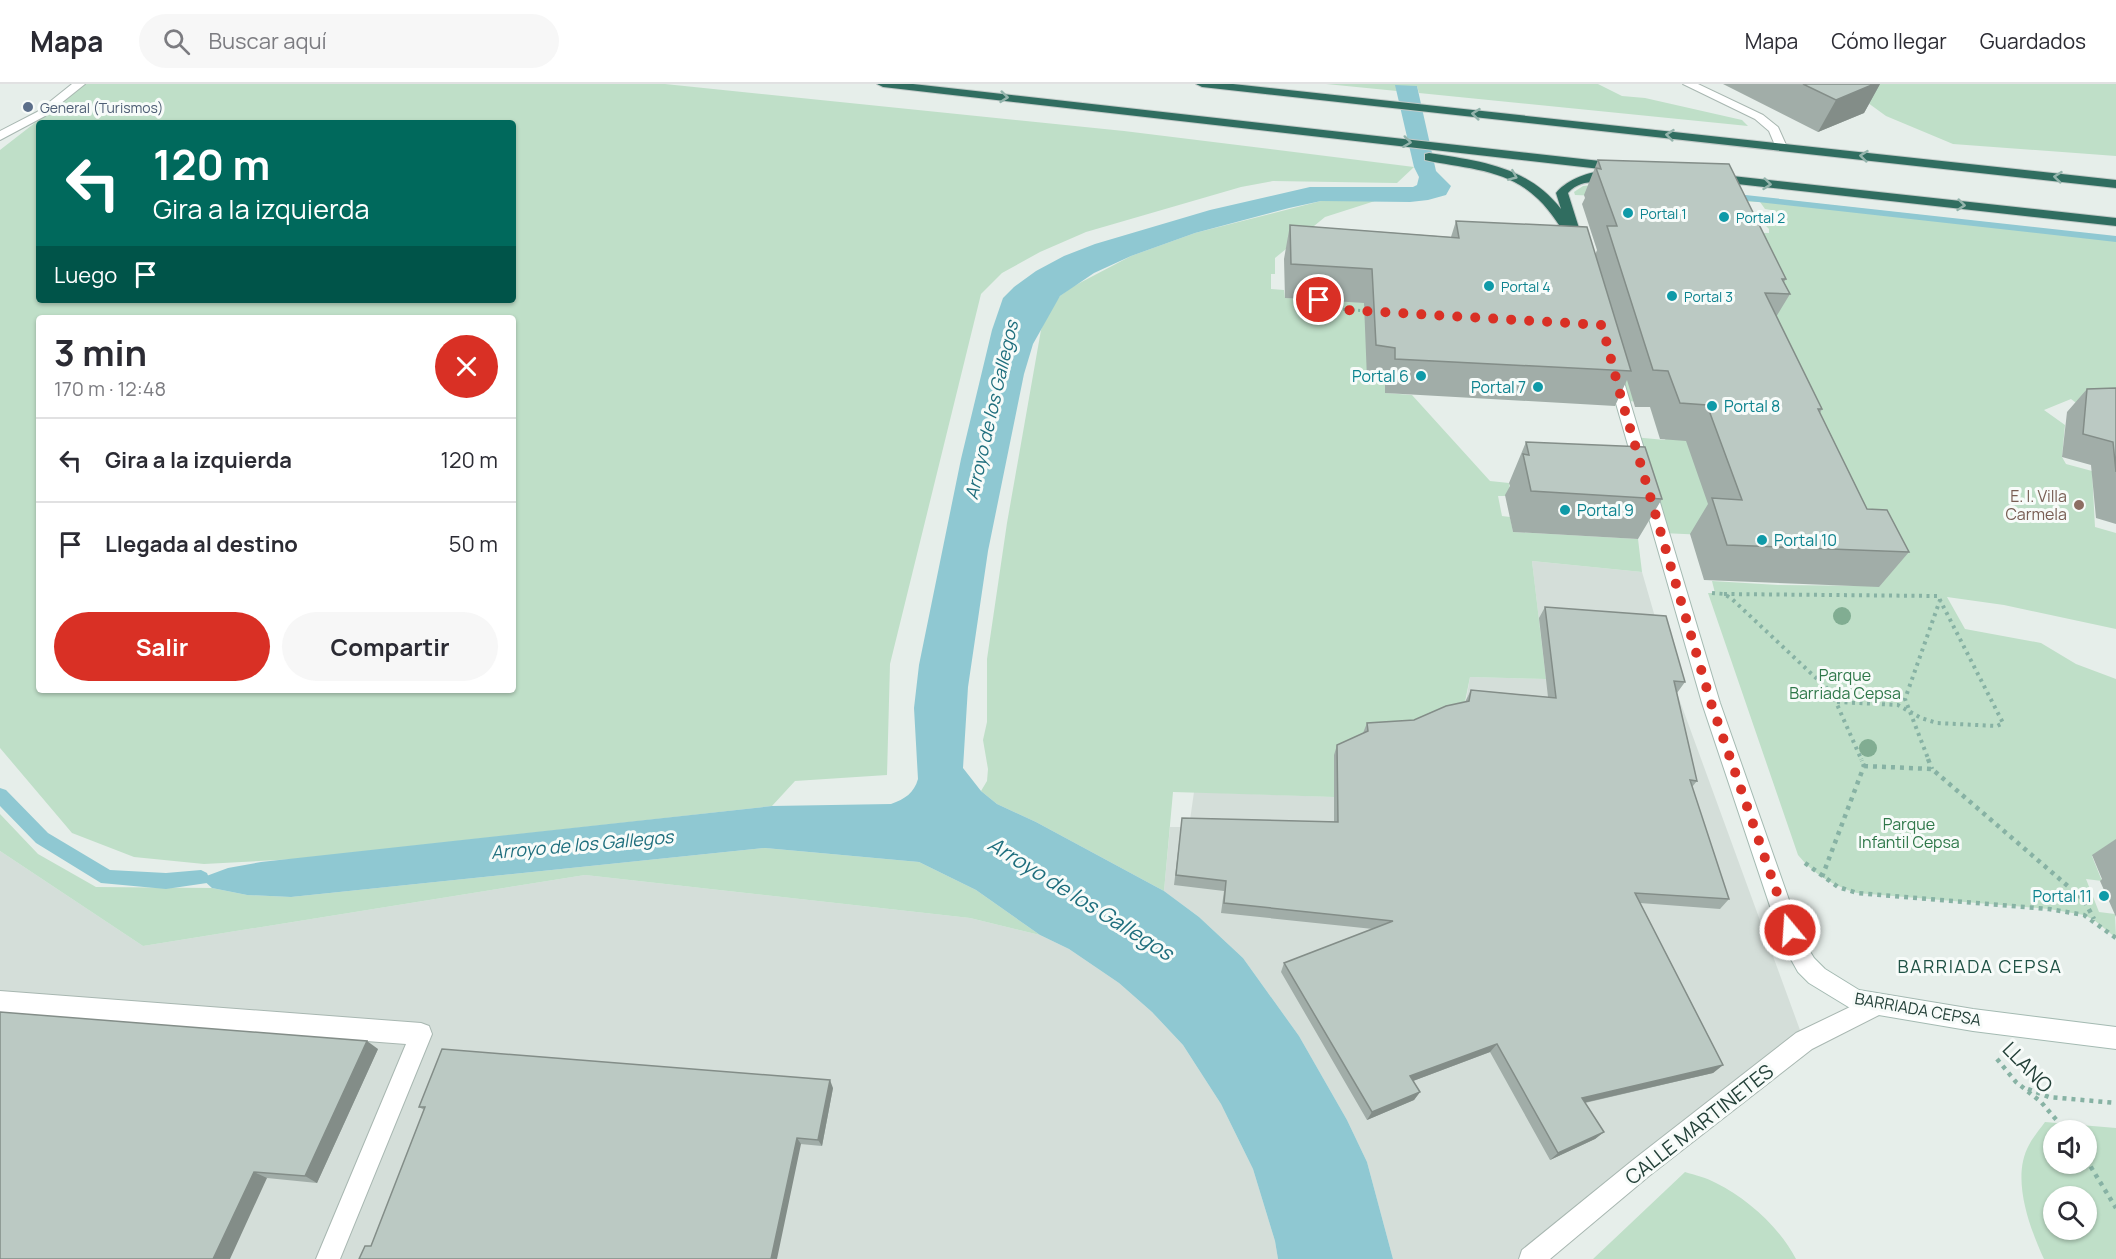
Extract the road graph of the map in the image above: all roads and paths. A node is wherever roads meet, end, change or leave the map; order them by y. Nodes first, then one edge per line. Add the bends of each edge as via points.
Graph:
1 (80, 84) edge
2 (884, 84) edge
3 (1202, 84) edge
4 (1689, 84) edge
5 (1209, 119) junction
6 (0, 136) edge
7 (1781, 147) junction
8 (1702, 178) edge
9 (2116, 184) edge
10 (2116, 222) edge
11 (1577, 241) junction
12 (1583, 262) edge
13 (1319, 300) edge
14 (1375, 311) edge
15 (1609, 353) edge
16 (1724, 594) junction
17 (1940, 600) junction
18 (1712, 604) dead end
19 (1837, 702) junction
20 (1910, 712) junction
21 (1864, 766) junction
22 (1932, 769) junction
23 (1803, 861) dead end
24 (1822, 877) junction
25 (2094, 920) junction
26 (2116, 938) edge
27 (0, 1002) edge
28 (1877, 1005) junction
29 (1973, 1020) junction
30 (2116, 1038) edge
31 (2016, 1082) junction
32 (2116, 1103) edge
33 (2057, 1120) edge
34 (2096, 1174) edge
35 (2113, 1199) edge
36 (2116, 1208) edge
37 (328, 1259) edge
38 (1531, 1259) edge

1 - 6 street via 41,114
2 -> 5 highway
7 -> 3 highway
4 - 7 street via 1759,117 1774,129
5 -> 11 highway via 1311,140 1480,165 1518,177 1544,196
5 -> 11 highway via 1629,173 1583,178 1565,186 1562,193
9 -> 7 highway
8 -> 10 highway
11 - 12 street
13 - 14 path via 1324,308
15 - 28 street, BARRIADA CEPSA via 1711,703 1794,945 1806,965 1834,989
16 - 17 path via 1938,596
16 - 18 path via 1708,593
16 - 19 path via 1824,685
17 - 20 path via 1905,699
17 - 20 path via 2003,723 1937,723
19 - 20 path via 1898,705
19 - 21 path
20 - 22 path
21 - 22 path
21 - 24 path
22 - 25 path via 2084,900
23 - 24 path
24 - 25 path via 1857,893 2049,909
25 - 26 path
27 - 37 street via 421,1034
28 - 29 street, BARRIADA CEPSA
28 - 38 street, CALLE MARTINETES via 1804,1041
29 - 30 street, BARRIADA CEPSA
29 - 31 path, LLANO
31 - 32 path via 2049,1097
31 - 33 path, LLANO
34 - 35 path
35 - 36 path

